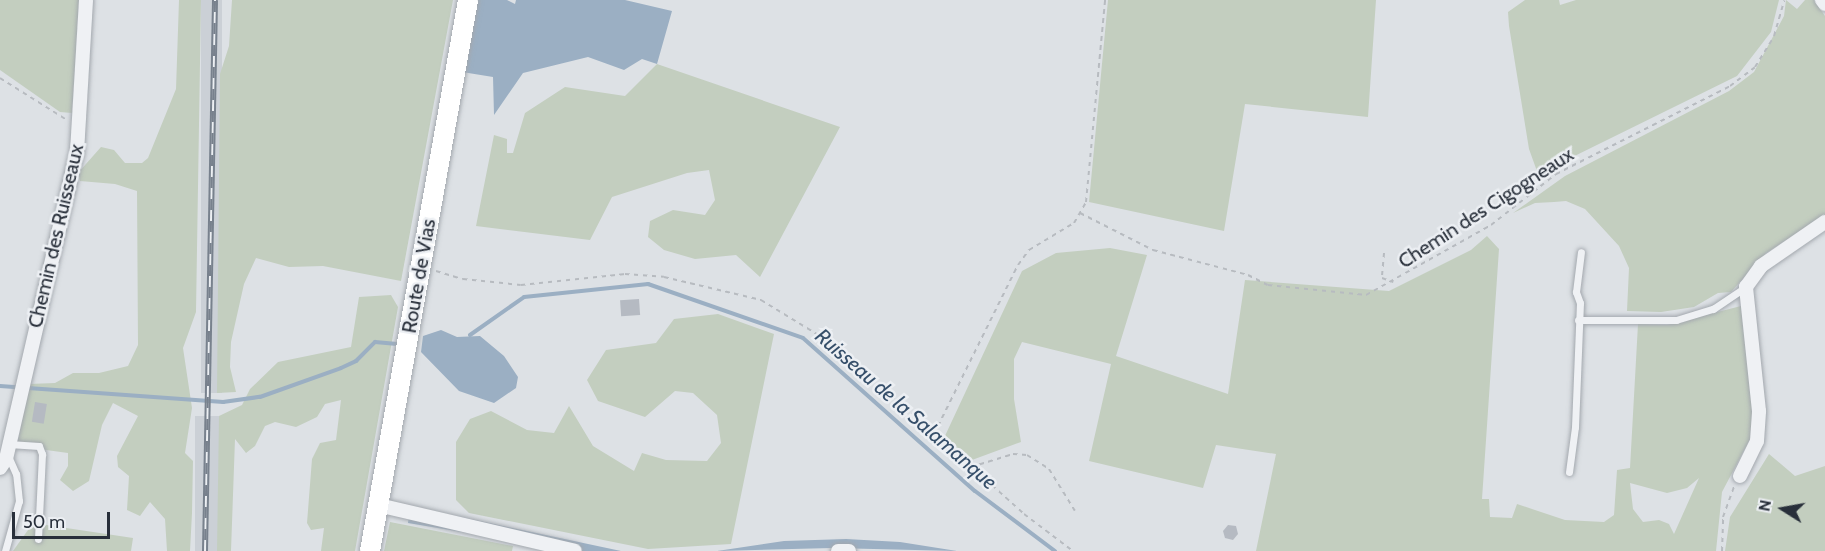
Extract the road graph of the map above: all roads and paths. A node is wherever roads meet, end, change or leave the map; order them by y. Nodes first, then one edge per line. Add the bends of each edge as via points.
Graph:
1 (86, 0) edge
2 (468, 0) edge
3 (1105, 0) edge
4 (1784, 0) edge
5 (1822, 0) edge
6 (1825, 4) edge
7 (0, 78) edge
8 (79, 122) junction
9 (1080, 213) junction
10 (1825, 222) edge
11 (1581, 252) dead end
12 (1384, 253) dead end
13 (420, 268) junction
14 (1395, 282) junction
15 (1746, 287) junction
16 (1578, 320) junction
17 (934, 434) junction
18 (8, 449) junction
19 (971, 467) junction
20 (0, 468) edge
21 (1569, 472) dead end
22 (1740, 476) joint
23 (378, 505) junction
24 (1076, 511) dead end
25 (38, 539) dead end
26 (5, 551) edge
27 (370, 551) edge
28 (575, 551) edge
29 (838, 551) edge
30 (849, 551) edge
31 (1073, 551) edge
32 (1722, 551) edge

1 - 8 street, Chemin des Ruisseaux
2 - 13 main road, Route de Vias
3 - 9 path via 1091,178
4 - 14 path, Chemin des Cigogneaux via 1770,44 1755,67 1730,86 1556,174 1491,225
5 - 6 street
7 - 8 path via 60,118
8 - 18 street, Chemin des Ruisseaux via 77,152
9 - 14 path, Chemin des Cigogneaux via 1154,250 1248,275 1268,285 1366,295
9 - 17 path via 1074,223 1029,250 1018,264
10 - 15 street via 1761,266
11 - 16 lane via 1575,292 1580,303
12 - 14 path via 1382,278 1387,283
13 - 17 path via 463,279 521,285 625,274 664,277 760,300 838,347
13 - 23 main road, Route de Vias
15 - 16 lane via 1713,309 1676,320
15 - 22 street via 1759,411 1757,441
16 - 21 lane via 1575,427
17 - 19 path
18 - 20 street, Chemin des Ruisseaux
18 - 25 lane via 39,446 42,454
18 - 26 lane via 19,501
19 - 24 path via 1013,454 1027,455 1049,469
19 - 31 path
22 - 32 path via 1728,496
23 - 27 main road, Route de Vias
23 - 28 street
29 - 30 street

